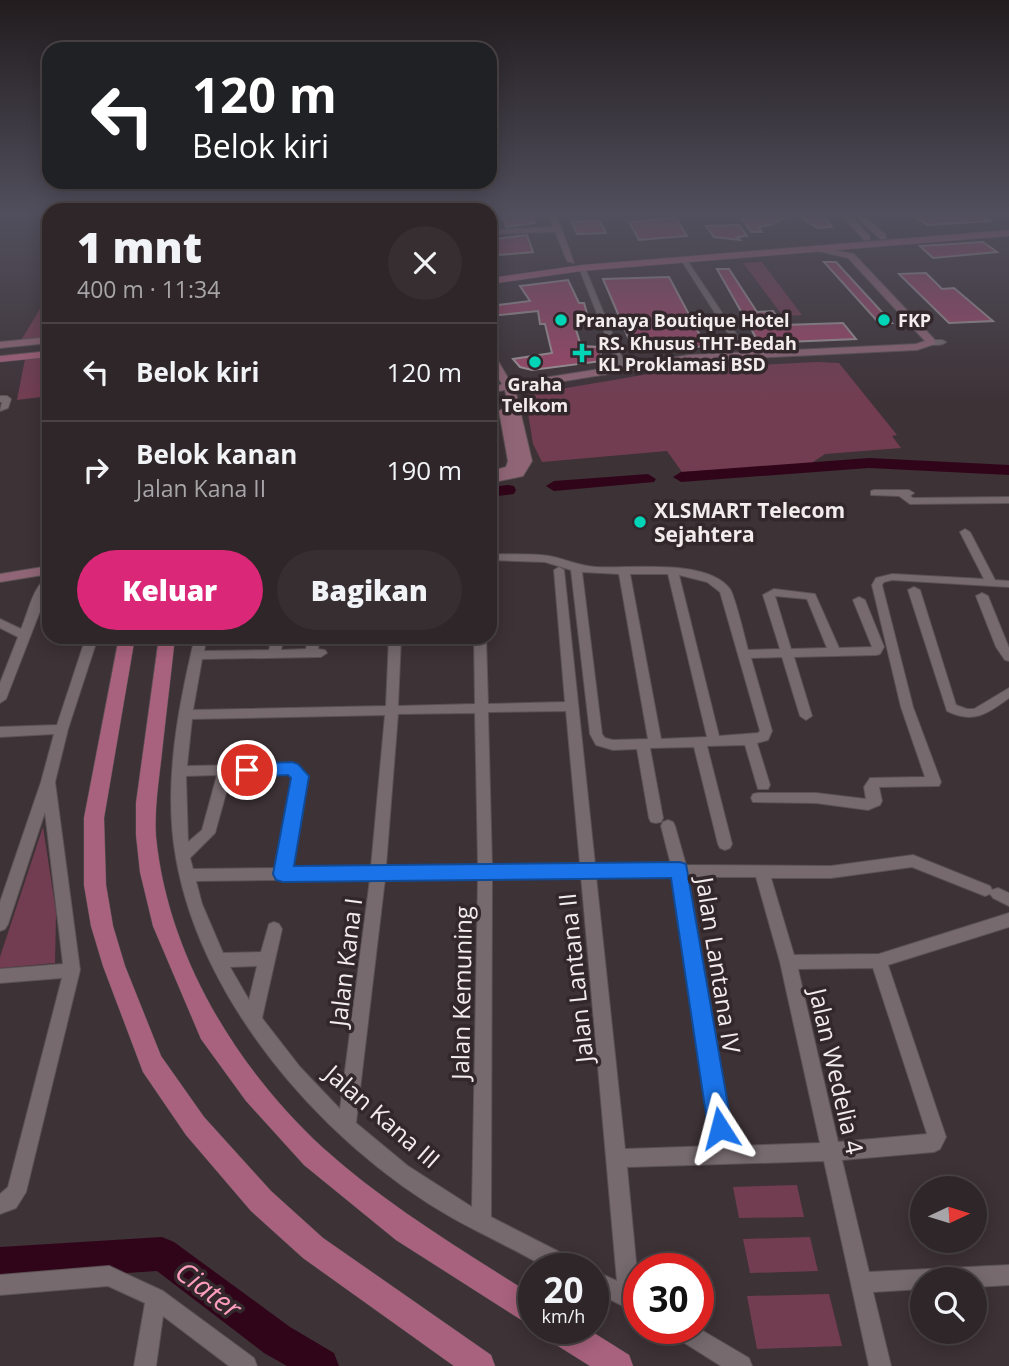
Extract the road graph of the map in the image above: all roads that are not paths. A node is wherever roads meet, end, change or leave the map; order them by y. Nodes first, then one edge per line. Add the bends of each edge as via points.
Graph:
1 (520, 277) edge
2 (585, 277) edge
3 (695, 277) edge
4 (876, 277) edge
5 (879, 277) edge
6 (497, 280) edge
7 (927, 321) dead end
8 (42, 343) edge
9 (0, 347) edge
10 (42, 355) edge
11 (746, 356) junction
12 (0, 359) edge
13 (622, 368) junction
14 (497, 371) edge
15 (497, 380) edge
16 (505, 389) junction
17 (3, 404) edge
18 (0, 421) edge
19 (497, 472) edge
20 (497, 478) edge
21 (874, 493) dead end
22 (902, 493) junction
23 (919, 494) dead end
24 (1009, 500) edge
25 (965, 532) dead end
26 (497, 557) edge
27 (42, 562) edge
28 (576, 568) junction
29 (0, 569) edge
30 (559, 570) dead end
31 (624, 570) junction
32 (42, 571) edge
33 (673, 572) junction
34 (0, 578) edge
35 (992, 584) junction
36 (1009, 584) edge
37 (914, 590) dead end
38 (42, 592) edge
39 (982, 596) dead end
40 (859, 600) dead end
41 (0, 623) edge
42 (25, 636) junction
43 (90, 644) edge
44 (126, 644) edge
45 (166, 644) edge
46 (199, 644) edge
47 (276, 644) edge
48 (315, 644) edge
49 (395, 644) edge
50 (480, 644) edge
51 (786, 653) junction
52 (835, 653) junction
53 (274, 654) junction
54 (743, 654) junction
55 (197, 655) junction
56 (1009, 657) edge
57 (1009, 692) edge
58 (0, 699) edge
59 (570, 706) junction
60 (480, 708) junction
61 (393, 710) junction
62 (187, 715) junction
63 (806, 716) dead end
64 (62, 729) junction
65 (0, 732) edge
66 (750, 740) junction
67 (707, 742) junction
68 (649, 743) junction
69 (181, 771) junction
70 (225, 771) junction
71 (48, 782) junction
72 (725, 844) dead end
73 (183, 856) junction
74 (587, 870) junction
75 (680, 870) junction
76 (485, 871) junction
77 (379, 873) junction
78 (762, 873) junction
79 (283, 874) junction
80 (188, 875) junction
81 (998, 895) edge
82 (1, 919) edge
83 (1009, 920) edge
84 (274, 929) dead end
85 (268, 959) junction
86 (217, 960) junction
87 (880, 961) junction
88 (788, 962) junction
89 (72, 970) junction
90 (0, 976) edge
91 (253, 1020) junction
92 (347, 1126) junction
93 (830, 1152) junction
94 (724, 1154) junction
95 (617, 1158) junction
96 (5, 1203) edge
97 (481, 1223) junction
98 (540, 1253) edge
99 (628, 1253) edge
100 (1009, 1275) edge
101 (861, 1282) junction
102 (0, 1285) edge
103 (156, 1298) junction
104 (518, 1303) edge
105 (583, 1344) edge
106 (705, 1344) edge
107 (145, 1366) edge
108 (246, 1366) edge
109 (480, 1366) edge
110 (618, 1366) edge
111 (741, 1366) edge
112 (880, 1366) edge

1 - 6 main road
2 - 13 street
3 - 11 street
4 - 11 street via 937,339 917,346
5 - 7 street
8 - 9 main road
10 - 12 main road
11 - 13 street
11 - 16 street
13 - 16 street
14 - 16 street
15 - 16 street
16 - 19 street via 514,461 512,469
16 - 20 street via 526,460 519,473
17 - 18 street
21 - 22 street
22 - 23 street
22 - 24 street via 909,501
25 - 35 street
26 - 28 street via 547,559
27 - 29 street
28 - 31 street
28 - 68 street via 596,734 601,742 613,745
30 - 59 street, Jalan Lantana II
31 - 33 street
31 - 68 street, Jalan Lantana IV
32 - 34 street
33 - 54 street via 700,575 724,590
33 - 67 street
35 - 36 street
35 - 66 street via 887,577 877,585 907,707 934,782 875,782 871,787 875,801 868,805 761,791
37 - 57 street via 951,708 967,716 978,713
38 - 42 street
39 - 56 street
40 - 52 street via 876,651
41 - 42 street
42 - 58 street
43 - 64 street
44 - 109 main road via 94,818 95,885 114,966 152,1064 195,1126 261,1201 313,1248
45 - 104 main road via 146,803 150,872 164,926 210,1031 255,1092 313,1156 406,1230
46 - 55 street, Jalan Kana III
47 - 53 street
48 - 53 street via 316,653
49 - 61 street, Jalan Kana I
50 - 60 street, Jalan Kemuning
51 - 52 street
51 - 52 street via 769,600 774,592 811,596
51 - 54 street
51 - 63 street
53 - 55 street
54 - 66 street via 766,731 763,737
55 - 62 street, Jalan Kana III
59 - 60 street
59 - 74 street, Jalan Lantana II
60 - 61 street
60 - 76 street, Jalan Kemuning
61 - 62 street
61 - 77 street, Jalan Kana I
62 - 69 street, Jalan Kana III
64 - 65 street
64 - 71 street
66 - 67 street
67 - 68 street
67 - 72 street
68 - 75 street, Jalan Lantana IV via 662,822
69 - 70 street
69 - 73 street, Jalan Kana III
70 - 73 street via 208,833
70 - 79 street via 292,768 300,776
71 - 82 street
71 - 89 street
73 - 80 street, Jalan Kana III
74 - 75 street
74 - 76 street
74 - 95 street, Jalan Lantana II
75 - 78 street
75 - 94 street, Jalan Lantana IV
76 - 77 street
76 - 97 street, Jalan Kemuning
77 - 79 street
77 - 92 street, Jalan Kana I
78 - 81 street via 831,873 913,861
78 - 88 street, Jalan Wedelia 4
79 - 80 street
80 - 86 street, Jalan Kana III
83 - 87 street
84 - 85 street
85 - 86 street
85 - 91 street
86 - 91 street, Jalan Kana III
87 - 88 street
87 - 93 street via 937,1137 928,1145
88 - 93 street, Jalan Wedelia 4
89 - 90 street
89 - 96 street via 16,1192
91 - 92 street, Jalan Kana III via 319,1101
92 - 97 street, Jalan Kana III via 402,1173
93 - 94 street
93 - 101 street, Jalan Wedelia 4
94 - 95 street
95 - 99 street, Jalan Lantana II
97 - 98 street, Jalan Kana III
100 - 101 street
101 - 112 street, Jalan Wedelia 4
102 - 103 street via 109,1276
103 - 107 street
103 - 108 street
105 - 110 main road
106 - 111 street

